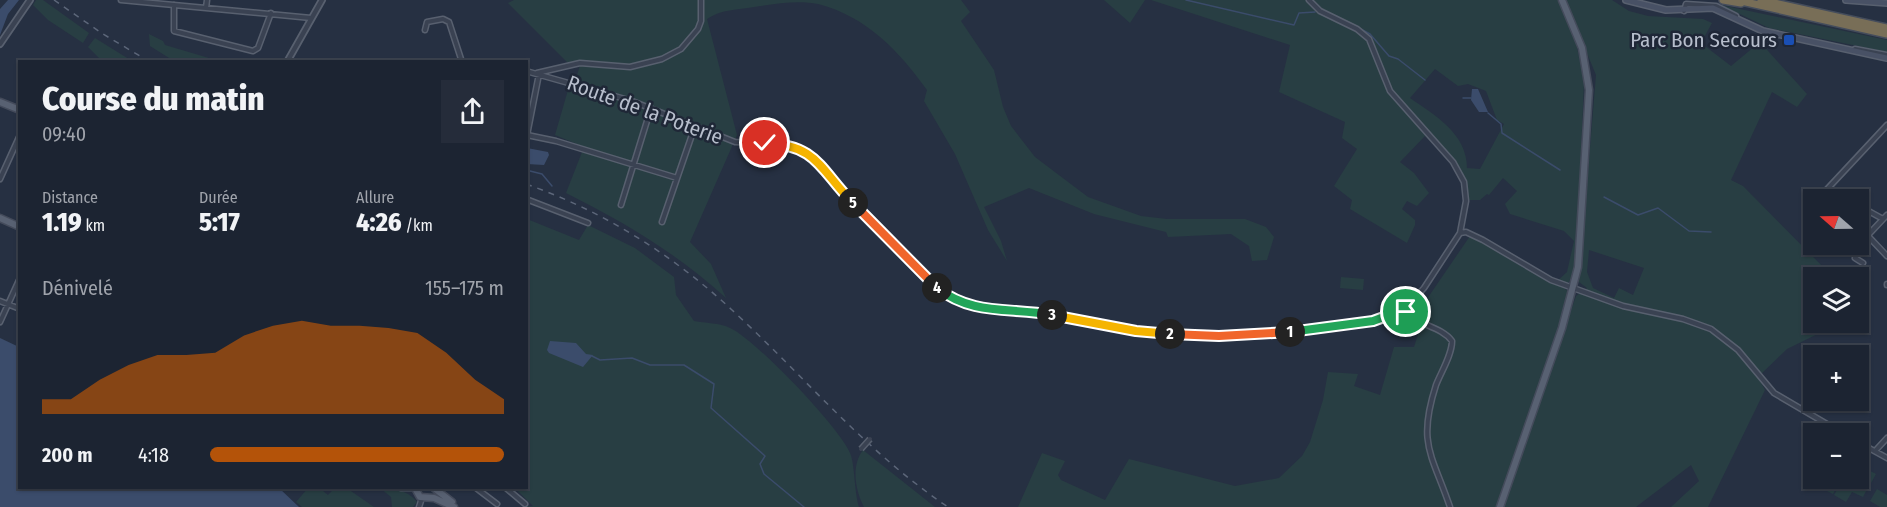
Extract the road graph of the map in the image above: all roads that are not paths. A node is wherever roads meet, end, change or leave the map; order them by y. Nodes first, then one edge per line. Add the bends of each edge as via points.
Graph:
1 (30, 0) edge
2 (121, 0) edge
3 (207, 0) edge
4 (322, 0) edge
5 (701, 0) edge
6 (1309, 0) edge
7 (1562, 0) edge
8 (1626, 0) edge
9 (1723, 0) edge
10 (1761, 0) edge
11 (1782, 0) edge
12 (1846, 0) edge
13 (1741, 1) edge
14 (1887, 3) edge
15 (174, 4) junction
16 (206, 8) junction
17 (1684, 11) junction
18 (272, 13) junction
19 (311, 18) junction
20 (1871, 25) junction
21 (1887, 28) edge
22 (424, 30) dead end
23 (1887, 34) edge
24 (1811, 41) junction
25 (0, 44) edge
26 (1887, 56) edge
27 (288, 60) edge
28 (461, 60) edge
29 (528, 71) edge
30 (538, 73) junction
31 (0, 102) edge
32 (651, 108) junction
33 (18, 109) edge
34 (1887, 125) edge
35 (695, 126) junction
36 (528, 129) edge
37 (528, 135) edge
38 (18, 139) edge
39 (633, 165) junction
40 (677, 178) junction
41 (0, 179) edge
42 (1827, 189) edge
43 (528, 200) edge
44 (621, 205) dead end
45 (1869, 210) edge
46 (1885, 217) edge
47 (0, 218) edge
48 (662, 222) dead end
49 (588, 223) dead end
50 (18, 226) edge
51 (1460, 233) junction
52 (1869, 235) edge
53 (1869, 237) edge
54 (1856, 255) edge
55 (1887, 256) edge
56 (1863, 263) dead end
57 (18, 282) edge
58 (1574, 286) junction
59 (0, 301) edge
60 (8, 304) junction
61 (18, 308) edge
62 (1403, 310) junction
63 (0, 322) edge
64 (1825, 423) edge
65 (1887, 438) edge
66 (870, 439) dead end
67 (1869, 448) edge
68 (861, 449) dead end
69 (1875, 451) junction
70 (1887, 458) edge
71 (414, 489) edge
72 (433, 489) edge
73 (435, 489) edge
74 (477, 489) edge
75 (507, 489) edge
76 (425, 497) junction
77 (497, 504) dead end
78 (525, 504) dead end
79 (419, 507) edge
80 (456, 507) edge
81 (1450, 507) edge
82 (1500, 507) edge

1 - 25 street
2 - 15 street
3 - 16 street
4 - 19 street
5 - 30 street via 698,29 683,46 662,59 630,67 580,63
6 - 51 street, Route de la Poterie via 1320,11 1368,37 1390,91 1453,162 1466,187 1466,211
7 - 58 main road via 1582,48 1589,86
8 - 17 main road via 1651,8
9 - 13 highway
10 - 20 highway
11 - 20 highway
12 - 14 main road
13 - 23 highway
15 - 16 street
15 - 18 street via 174,31 253,51 258,48
16 - 18 street
17 - 24 main road via 1718,10 1760,30
17 - 24 street via 1686,4 1716,6 1765,29
18 - 19 street
19 - 27 street
20 - 21 highway
22 - 28 street via 427,22 449,22
24 - 26 main road
29 - 30 street, Route de la Poterie
30 - 32 street, Route de la Poterie
30 - 36 street
31 - 33 main road
32 - 35 street, Route de la Poterie
32 - 39 street
34 - 42 street
35 - 40 street
35 - 62 street, Route de la Poterie via 735,142 779,144 811,154 840,190 927,279 951,298 971,307 1031,312 1144,332 1219,336 1321,329 1376,320
37 - 39 street
38 - 41 street
39 - 40 street
39 - 44 street
40 - 48 street
43 - 49 street
45 - 46 street
46 - 52 street
47 - 50 main road
51 - 58 street via 1483,240 1545,277
51 - 62 street, Route de la Poterie via 1422,291
53 - 55 street
54 - 56 street
57 - 60 street
58 - 64 street via 1623,306 1711,329 1735,347 1774,393
58 - 82 main road
59 - 60 street
60 - 61 street
60 - 63 street
62 - 81 street via 1452,341 1432,401 1427,437 1430,459
65 - 69 street
66 - 68 street, bridge
67 - 69 street
69 - 70 street
71 - 76 main road
72 - 76 main road
73 - 80 main road
74 - 77 street
75 - 78 street
76 - 79 street
76 - 80 main road

